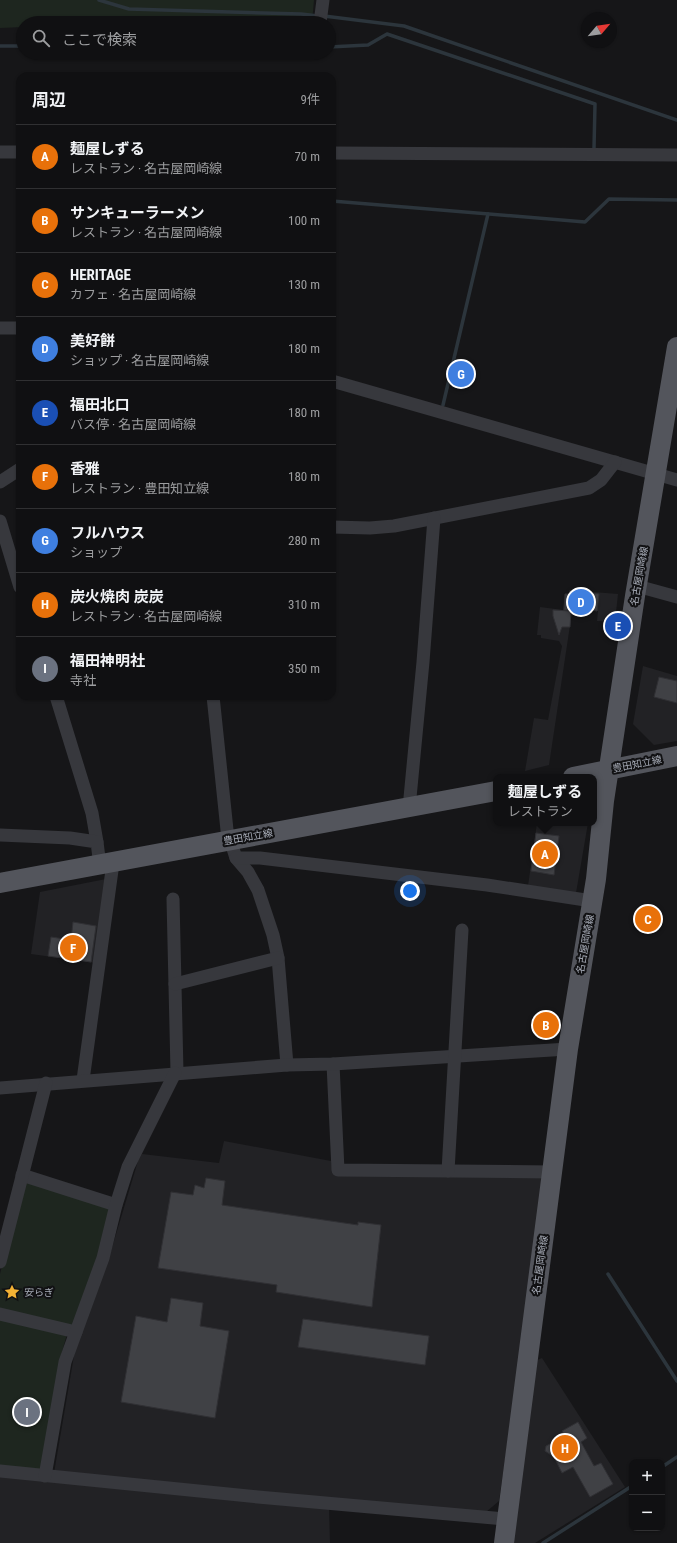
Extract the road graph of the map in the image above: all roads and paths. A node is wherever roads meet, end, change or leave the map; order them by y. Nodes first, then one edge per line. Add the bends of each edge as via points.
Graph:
1 (323, 0) edge
2 (321, 16) edge
3 (0, 152) edge
4 (16, 152) edge
5 (336, 153) edge
6 (677, 155) edge
7 (0, 328) edge
8 (16, 328) edge
9 (677, 347) edge
10 (336, 382) edge
11 (615, 462) junction
12 (16, 472) edge
13 (657, 475) junction
14 (677, 480) edge
15 (0, 482) edge
16 (434, 518) junction
17 (0, 521) edge
18 (336, 527) edge
19 (16, 574) edge
20 (637, 586) junction
21 (677, 597) edge
22 (57, 700) edge
23 (214, 700) edge
24 (677, 756) edge
25 (610, 769) junction
26 (588, 774) edge
27 (493, 792) edge
28 (409, 808) junction
29 (0, 835) edge
30 (96, 842) junction
31 (233, 849) junction
32 (107, 864) junction
33 (0, 883) edge
34 (173, 899) dead end
35 (592, 901) junction
36 (462, 930) dead end
37 (278, 958) junction
38 (175, 984) junction
39 (568, 1048) junction
40 (455, 1056) junction
41 (333, 1064) junction
42 (287, 1065) junction
43 (176, 1072) junction
44 (83, 1080) junction
45 (46, 1083) junction
46 (0, 1088) edge
47 (448, 1171) junction
48 (553, 1172) junction
49 (22, 1175) junction
50 (116, 1205) junction
51 (0, 1262) edge
52 (0, 1314) edge
53 (76, 1332) junction
54 (0, 1471) edge
55 (45, 1476) junction
56 (505, 1519) junction
57 (504, 1543) edge

1 - 2 street
3 - 4 street
5 - 6 street
7 - 8 street
9 - 13 main road, 名古屋岡崎線
10 - 11 street
11 - 13 street
11 - 16 street via 601,480 589,488
12 - 15 street
13 - 14 street
13 - 20 main road, 名古屋岡崎線
16 - 18 street via 370,528
16 - 28 street
17 - 19 street
20 - 21 street
20 - 25 main road, 名古屋岡崎線
22 - 30 street via 92,813
23 - 31 street
24 - 25 main road, 豊田知立線
25 - 26 main road, 豊田知立線
25 - 35 main road, 名古屋岡崎線
27 - 28 main road, 豊田知立線
28 - 31 main road, 豊田知立線
29 - 30 street via 70,838
30 - 32 street
31 - 32 main road, 豊田知立線
31 - 35 street via 260,858 487,885
31 - 37 street via 258,890 267,911
32 - 33 main road, 豊田知立線
32 - 44 street
34 - 38 street
35 - 39 main road, 名古屋岡崎線
36 - 40 street
37 - 38 street
37 - 42 street
38 - 43 street
39 - 40 street
39 - 48 main road, 名古屋岡崎線
40 - 41 street
40 - 47 street
41 - 42 street
41 - 47 street via 338,1170
42 - 43 street
43 - 44 street
43 - 50 street via 128,1167
44 - 45 street
45 - 46 street
45 - 49 street
47 - 48 street
48 - 56 main road, 名古屋岡崎線
49 - 50 street
49 - 51 street
50 - 53 street via 103,1258
52 - 53 street
53 - 55 street via 66,1362
54 - 55 street
55 - 56 street
56 - 57 main road, 名古屋岡崎線

